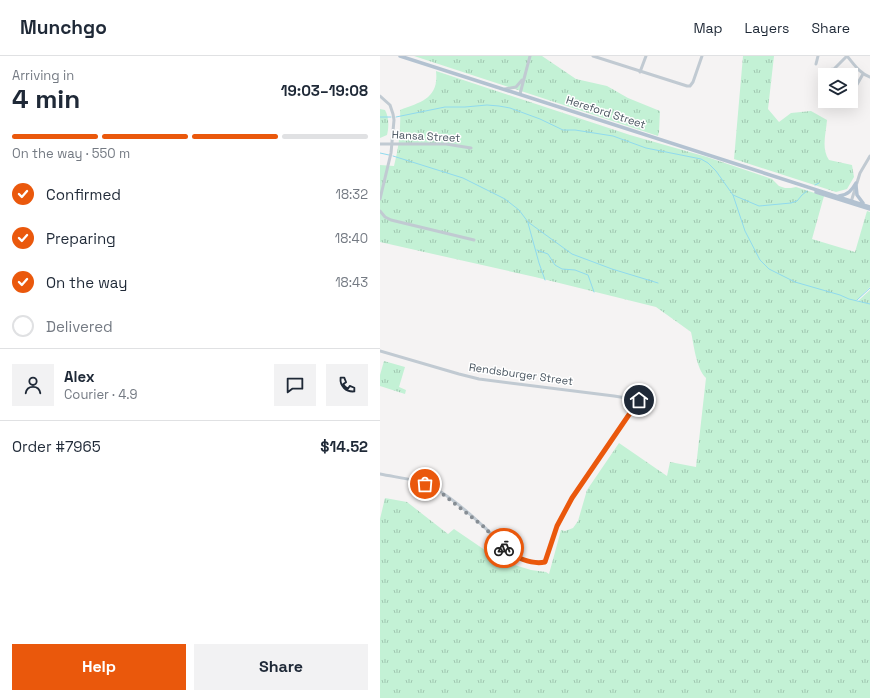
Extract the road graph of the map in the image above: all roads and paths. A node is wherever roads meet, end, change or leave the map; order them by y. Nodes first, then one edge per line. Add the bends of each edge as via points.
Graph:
1 (400, 56) edge
2 (530, 56) edge
3 (593, 56) edge
4 (646, 56) edge
5 (702, 56) edge
6 (818, 56) edge
7 (847, 56) edge
8 (816, 64) dead end
9 (835, 68) edge
10 (640, 72) junction
11 (863, 74) junction
12 (870, 77) edge
13 (523, 78) junction
14 (858, 83) edge
15 (503, 89) junction
16 (520, 94) junction
17 (380, 96) edge
18 (393, 143) junction
19 (380, 144) edge
20 (471, 148) dead end
21 (870, 156) edge
22 (856, 184) junction
23 (806, 187) junction
24 (836, 196) junction
25 (380, 199) edge
26 (851, 202) junction
27 (865, 205) junction
28 (870, 208) edge
29 (380, 211) edge
30 (474, 240) dead end
31 (380, 350) edge
32 (380, 474) edge

1 - 15 main road, Hereford Street
2 - 13 street
3 - 10 street
4 - 10 street
5 - 10 street via 690,86
6 - 8 street
7 - 9 street
7 - 11 street
11 - 12 street
11 - 14 street
13 - 15 street via 516,87
13 - 16 street
15 - 16 main road, Hereford Street
16 - 23 main road, Hereford Street
17 - 18 street via 390,105 393,114
18 - 19 street, Hansa Street
18 - 20 street, Hansa Street via 446,144
18 - 25 street
21 - 22 street via 862,167
22 - 24 main road via 848,193
22 - 26 street
22 - 27 main road via 857,195
23 - 24 main road, Hereford Street
23 - 26 main road, Hereford Street
24 - 26 main road, Hereford Street
26 - 27 main road, Hereford Street
26 - 28 main road, Hereford Street
27 - 28 main road, Hereford Street
29 - 30 street via 391,220
31 - 32 street, Rendsburger Street via 470,377 639,400 572,498 557,526 545,562 530,561 511,554 483,526 430,486

